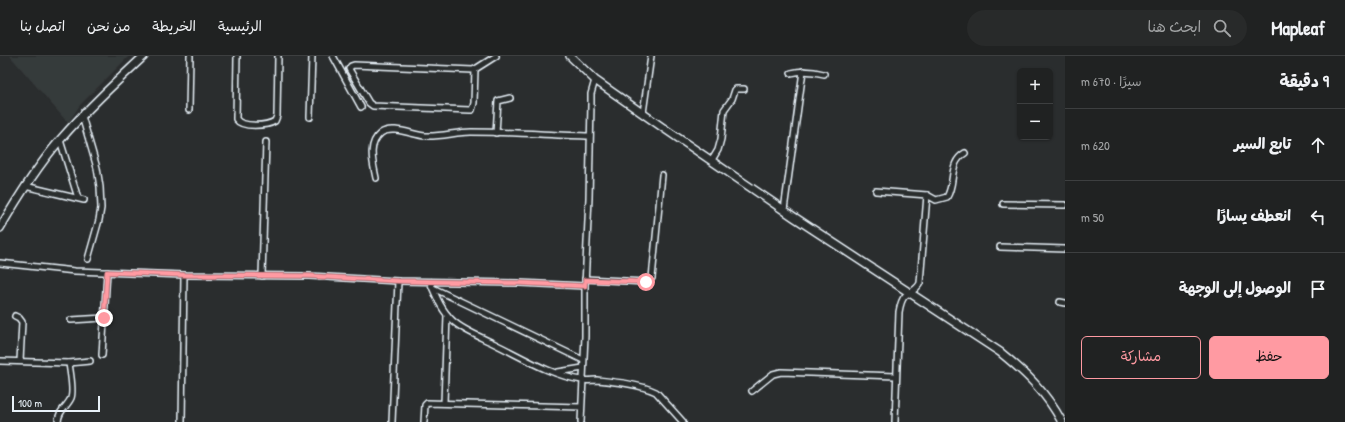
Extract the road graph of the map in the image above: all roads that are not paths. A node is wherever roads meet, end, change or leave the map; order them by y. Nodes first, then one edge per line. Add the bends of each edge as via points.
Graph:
1 (144, 56) edge
2 (190, 56) edge
3 (237, 56) edge
4 (278, 56) edge
5 (312, 56) edge
6 (333, 56) edge
7 (496, 56) edge
8 (570, 56) edge
9 (651, 56) edge
10 (475, 69) junction
11 (803, 71) junction
12 (790, 73) dead end
13 (824, 74) dead end
14 (595, 80) junction
15 (744, 89) dead end
16 (510, 98) dead end
17 (361, 108) dead end
18 (190, 110) dead end
19 (643, 113) junction
20 (82, 116) junction
21 (310, 117) dead end
22 (496, 133) junction
23 (590, 136) junction
24 (60, 140) junction
25 (266, 142) dead end
26 (965, 154) dead end
27 (712, 160) junction
28 (662, 174) dead end
29 (376, 178) dead end
30 (25, 186) junction
31 (876, 191) dead end
32 (927, 196) junction
33 (78, 198) junction
34 (84, 200) dead end
35 (1003, 204) dead end
36 (1065, 205) edge
37 (784, 210) junction
38 (0, 228) edge
39 (1000, 247) dead end
40 (1065, 249) edge
41 (88, 259) dead end
42 (0, 263) edge
43 (107, 272) junction
44 (184, 275) junction
45 (262, 276) junction
46 (585, 280) junction
47 (398, 281) junction
48 (430, 282) junction
49 (585, 286) junction
50 (433, 288) junction
51 (911, 293) junction
52 (447, 315) junction
53 (15, 316) dead end
54 (104, 318) junction
55 (72, 320) dead end
56 (102, 354) dead end
57 (583, 360) junction
58 (0, 361) edge
59 (20, 361) junction
60 (90, 361) dead end
61 (69, 363) junction
62 (583, 368) junction
63 (557, 373) junction
64 (896, 376) junction
65 (582, 380) junction
66 (752, 391) dead end
67 (444, 403) junction
68 (581, 407) junction
69 (58, 422) edge
70 (182, 422) edge
71 (392, 422) edge
72 (424, 422) edge
73 (581, 422) edge
74 (683, 422) edge
75 (895, 422) edge
76 (1062, 422) edge

1 - 20 main road
2 - 18 street
3 - 4 street via 236,120 242,124 266,125 275,121 277,116
5 - 21 street
6 - 17 street
7 - 10 street
8 - 14 main road
9 - 19 street
10 - 10 street via 354,65 349,70 373,106 472,110
11 - 12 street
11 - 13 street
11 - 37 street
14 - 19 main road
14 - 23 street via 591,94
15 - 27 street via 736,88 724,110 721,139
16 - 22 street via 498,101
19 - 27 main road
20 - 24 main road
20 - 41 street via 97,168 101,208
22 - 23 street
22 - 29 street via 470,132 426,136 386,130 373,142
23 - 46 street
24 - 30 main road
24 - 33 street
25 - 45 street
26 - 32 street via 954,164 951,190 947,197 936,200
27 - 37 main road
28 - 46 street via 652,278 646,282
30 - 33 street
30 - 38 main road
31 - 32 street
32 - 51 street via 920,283
33 - 34 street
35 - 36 street
37 - 51 main road
39 - 40 street
42 - 43 street
43 - 44 street
43 - 54 street
44 - 45 street
44 - 70 street
45 - 47 street
46 - 49 street
47 - 48 street
47 - 71 street
48 - 49 street
48 - 50 street
49 - 57 street
50 - 52 street
50 - 57 street
51 - 64 street via 902,301 899,312
51 - 76 main road via 1017,365 1040,388
52 - 63 street via 462,328
52 - 67 street
53 - 59 street via 22,322
54 - 55 street
54 - 56 street
57 - 62 street
58 - 59 street
59 - 61 street
60 - 61 street
61 - 69 street via 71,398 61,411
62 - 63 street
62 - 65 street
63 - 65 street
64 - 66 street via 781,372 773,374
64 - 75 street
65 - 68 street
65 - 74 street via 636,386 656,392
67 - 68 street
67 - 72 street via 427,403
68 - 73 street

